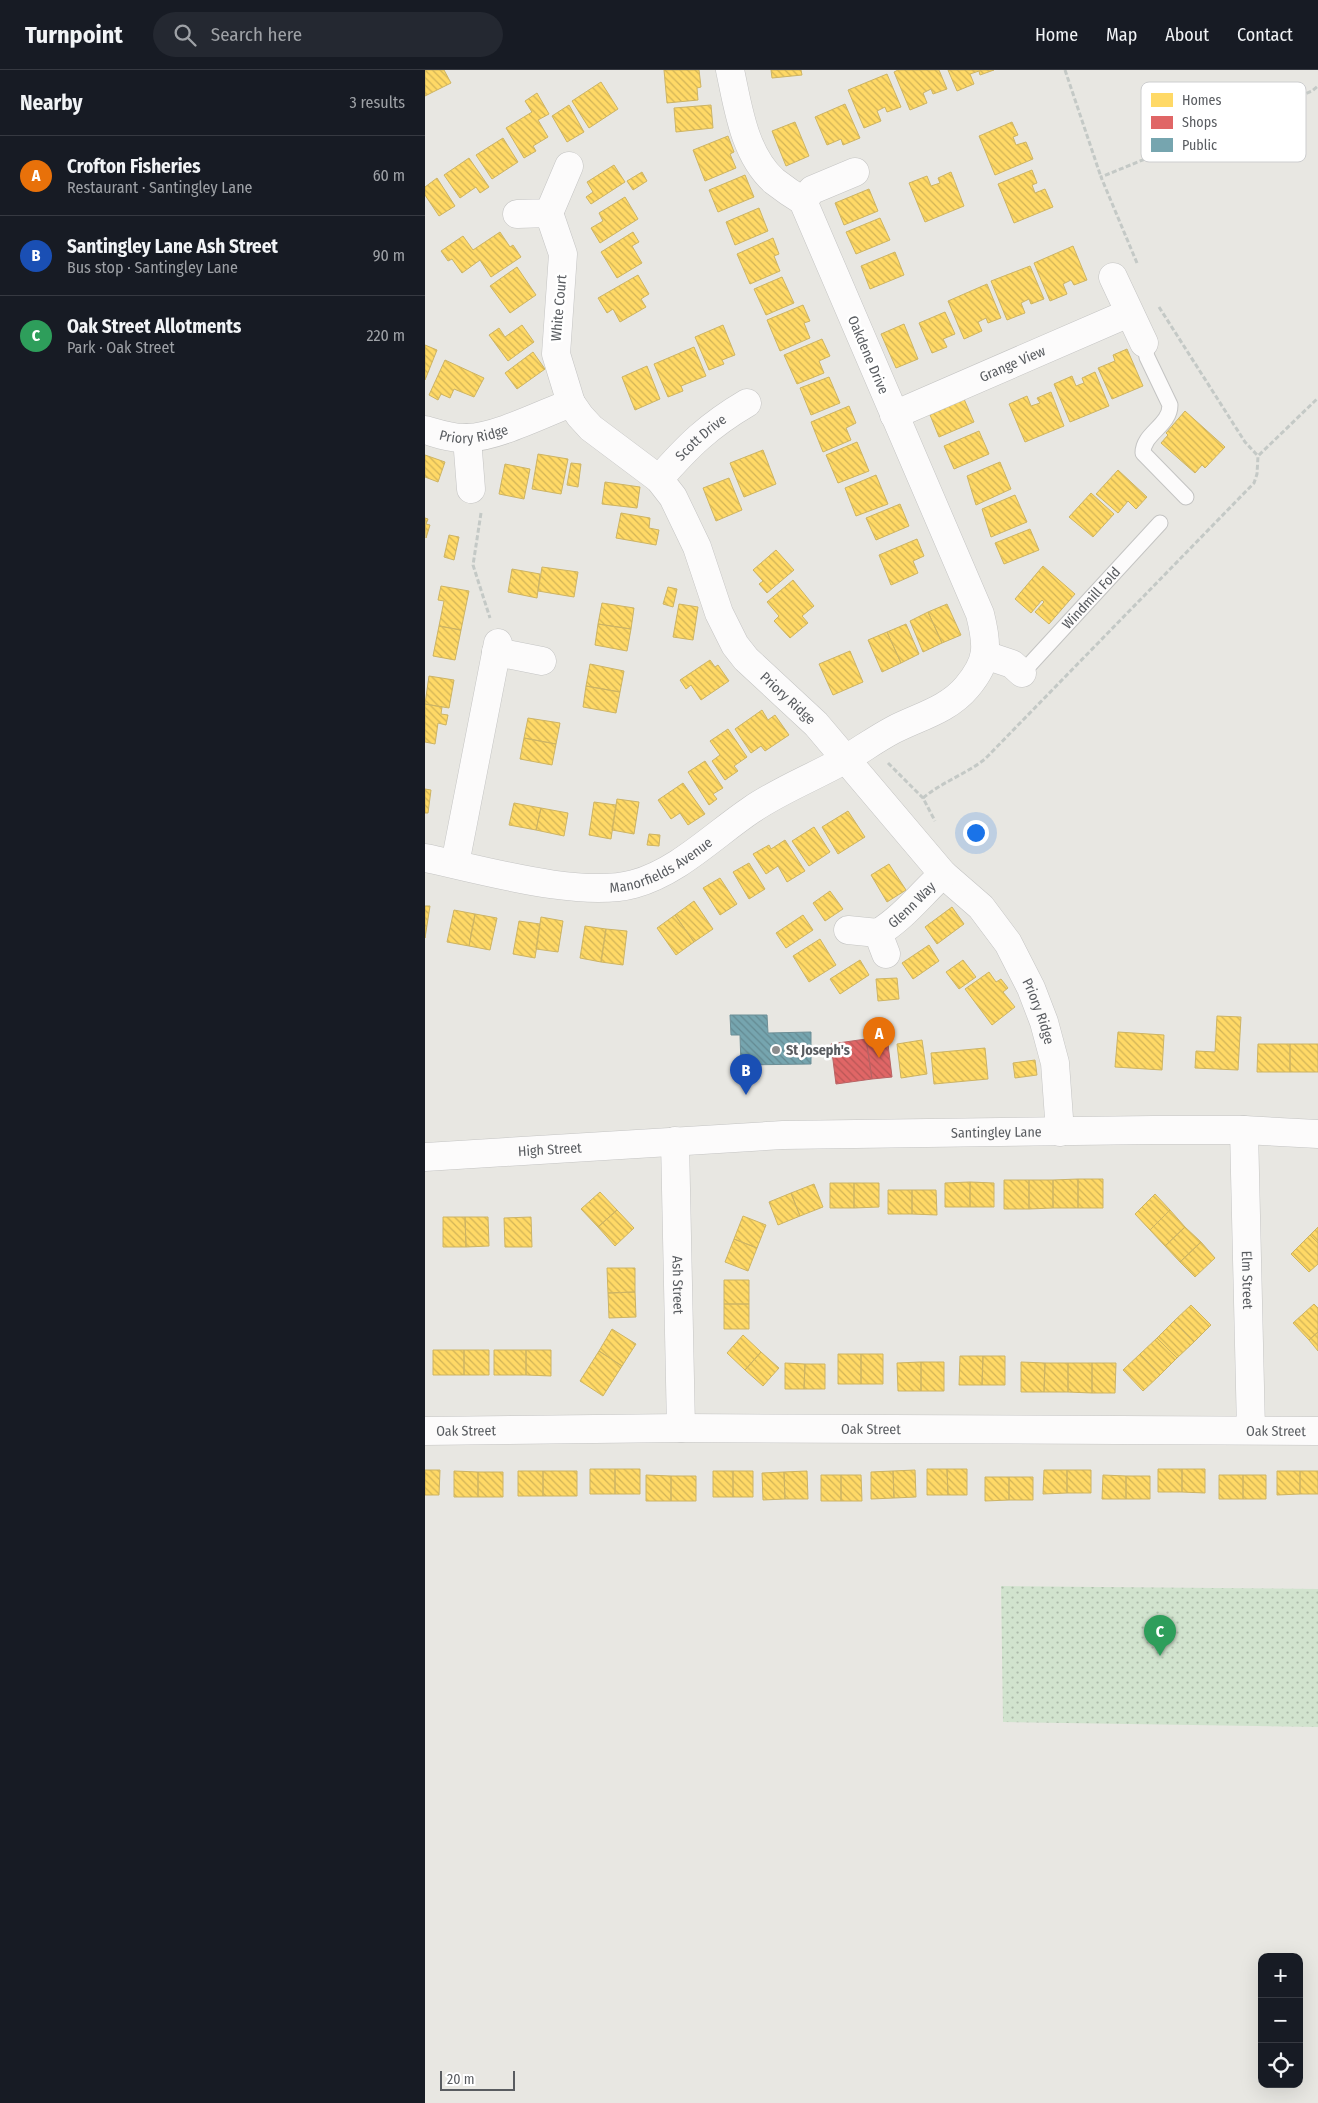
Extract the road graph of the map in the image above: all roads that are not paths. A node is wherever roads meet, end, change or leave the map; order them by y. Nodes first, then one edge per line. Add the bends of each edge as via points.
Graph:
1 (731, 70) edge
2 (569, 166) dead end
3 (855, 172) dead end
4 (803, 201) junction
5 (549, 213) junction
6 (517, 214) dead end
7 (1113, 277) dead end
8 (1129, 314) junction
9 (1144, 343) joint
10 (571, 402) junction
11 (747, 403) dead end
12 (894, 415) junction
13 (425, 430) edge
14 (467, 438) junction
15 (659, 479) junction
16 (471, 489) road end
17 (1186, 497) dead end
18 (1160, 523) dead end
19 (985, 655) junction
20 (542, 661) dead end
21 (1022, 673) joint
22 (844, 760) junction
23 (425, 858) edge
24 (455, 864) junction
25 (943, 874) junction
26 (848, 930) dead end
27 (1243, 1130) junction
28 (1059, 1132) junction
29 (1318, 1134) edge
30 (675, 1140) junction
31 (425, 1158) edge
32 (681, 1428) junction
33 (1251, 1430) junction
34 (425, 1431) edge
35 (1318, 1431) edge

1 - 4 street via 738,108 758,160 773,180
2 - 5 street
3 - 4 street via 812,190
4 - 12 street, Oakdene Drive
5 - 6 street
5 - 10 street, White Court via 563,254 556,354
7 - 8 street
8 - 9 street
8 - 12 street, Grange View
9 - 17 lane via 1147,357 1171,405 1167,418 1146,442 1143,453
10 - 14 street, Priory Ridge via 486,435
10 - 15 street, Priory Ridge via 591,428
11 - 15 street, Scott Drive via 717,420 692,441
12 - 19 street, Oakdene Drive via 980,614 986,638
13 - 14 street, Priory Ridge
14 - 16 street
15 - 22 street, Priory Ridge via 691,530 719,613 735,645 758,671 803,710
18 - 21 lane, Windmill Fold
19 - 21 street via 1012,664
19 - 22 street, Oakdene Drive via 983,665 957,698 891,731
20 - 24 street via 497,648
22 - 24 street, Manorfields Avenue via 772,797 681,861 633,885 595,888 553,885
22 - 25 street, Priory Ridge
23 - 24 street, Manorfields Avenue
25 - 26 street, Glenn Way via 898,920 882,943
25 - 28 street, Priory Ridge via 981,907 1008,943 1031,988 1045,1022 1055,1063
27 - 28 street, Santingley Lane
27 - 29 street, Santingley Lane
27 - 33 street, Elm Street
28 - 30 street, Santingley Lane via 783,1135
30 - 31 street, High Street
30 - 32 street, Ash Street
32 - 33 street, Oak Street
32 - 34 street, Oak Street
33 - 35 street, Oak Street

